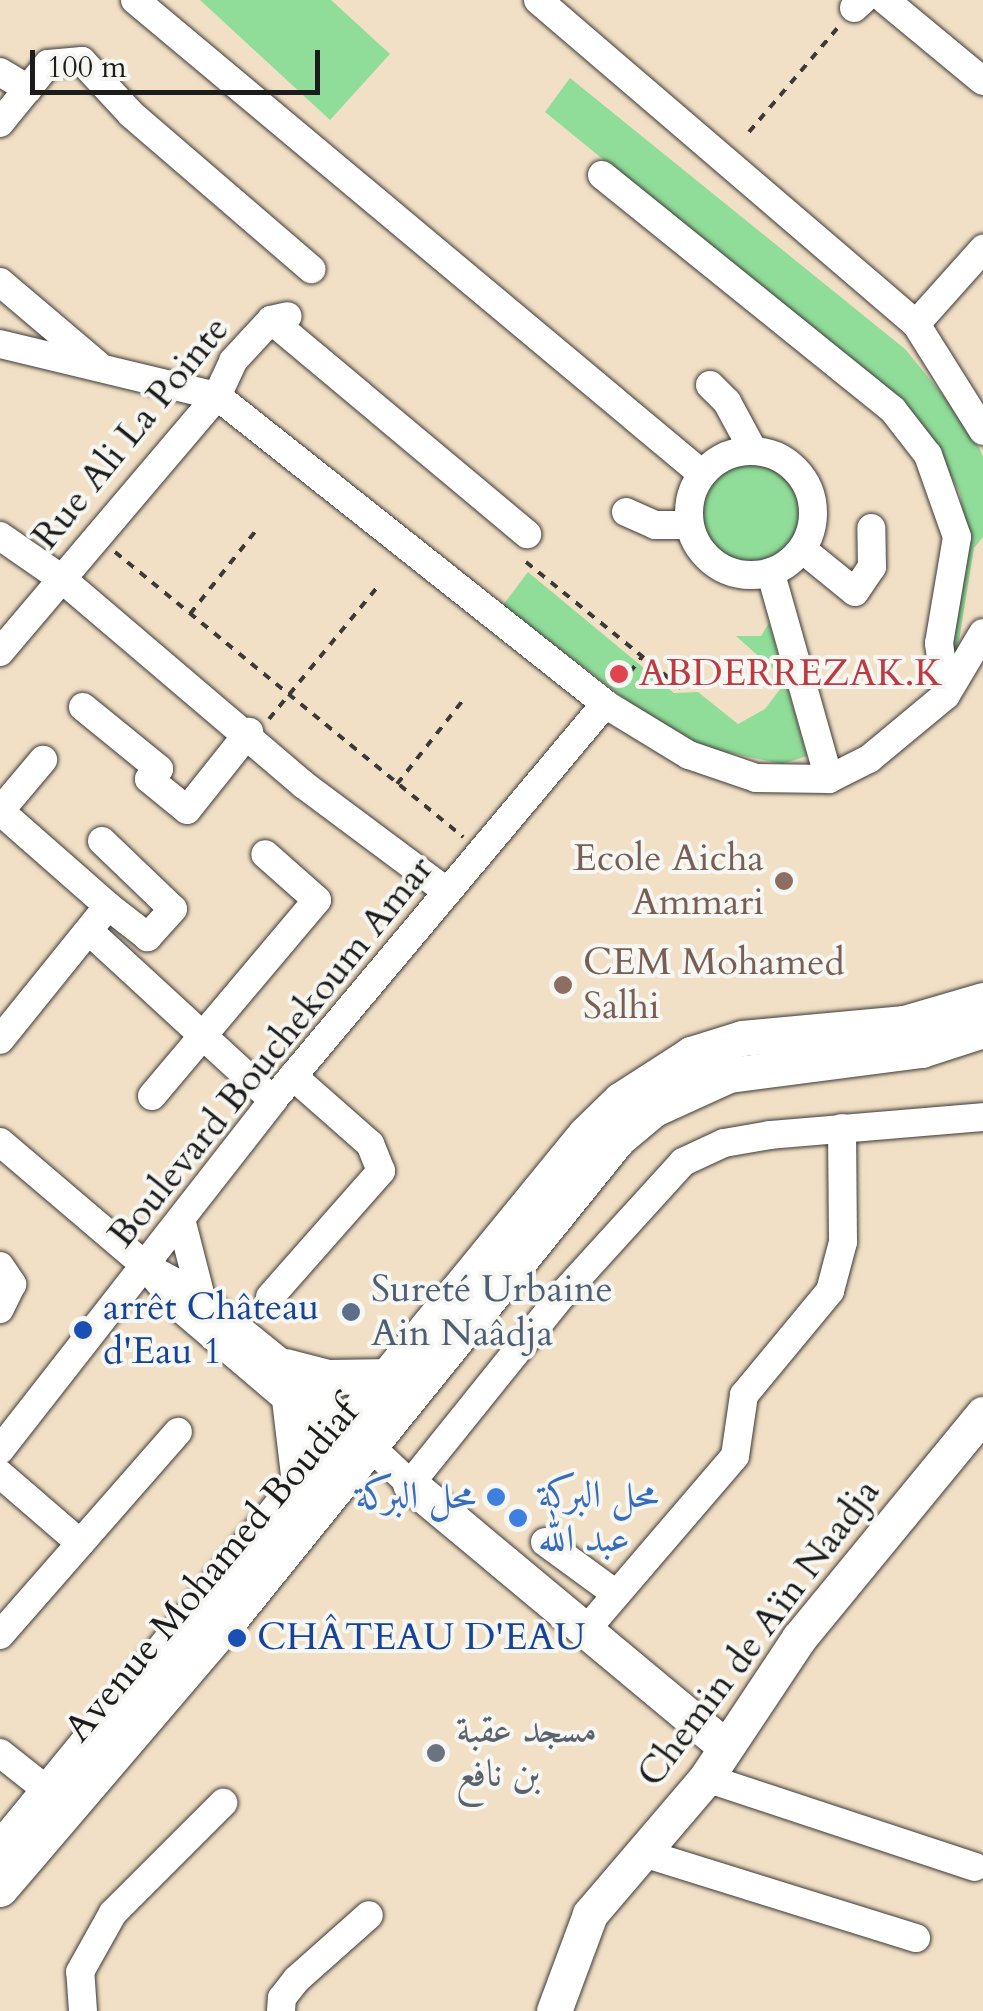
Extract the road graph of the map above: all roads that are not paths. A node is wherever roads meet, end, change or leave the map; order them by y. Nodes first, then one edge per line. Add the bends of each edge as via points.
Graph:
1 (135, 0) edge
2 (885, 0) edge
3 (541, 1) edge
4 (0, 72) edge
5 (983, 81) edge
6 (28, 89) junction
7 (0, 123) edge
8 (602, 175) dead end
9 (983, 249) edge
10 (312, 268) dead end
11 (0, 282) edge
12 (916, 324) junction
13 (0, 344) edge
14 (105, 371) junction
15 (710, 384) dead end
16 (217, 396) junction
17 (983, 432) edge
18 (753, 450) junction
19 (701, 473) junction
20 (626, 512) dead end
21 (689, 525) junction
22 (871, 528) dead end
23 (0, 536) edge
24 (526, 548) road end
25 (802, 549) junction
26 (771, 574) junction
27 (62, 579) junction
28 (983, 633) edge
29 (3, 642) edge
30 (946, 695) junction
31 (605, 704) junction
32 (83, 707) dead end
33 (252, 734) junction
34 (43, 760) dead end
35 (828, 779) junction
36 (0, 811) edge
37 (102, 841) dead end
38 (265, 854) dead end
39 (446, 890) junction
40 (108, 906) junction
41 (89, 932) junction
42 (983, 1000) edge
43 (205, 1036) junction
44 (977, 1037) edge
45 (0, 1040) edge
46 (293, 1076) junction
47 (152, 1096) dead end
48 (273, 1100) junction
49 (983, 1117) edge
50 (842, 1128) junction
51 (0, 1142) edge
52 (182, 1223) junction
53 (0, 1266) edge
54 (147, 1267) junction
55 (200, 1297) junction
56 (270, 1297) dead end
57 (0, 1309) edge
58 (393, 1376) junction
59 (287, 1382) junction
60 (983, 1414) edge
61 (178, 1432) dead end
62 (355, 1443) junction
63 (0, 1450) edge
64 (0, 1474) edge
65 (299, 1483) junction
66 (410, 1484) junction
67 (545, 1542) dead end
68 (80, 1543) junction
69 (616, 1594) junction
70 (586, 1630) junction
71 (0, 1635) edge
72 (724, 1746) junction
73 (0, 1754) edge
74 (706, 1778) junction
75 (48, 1791) junction
76 (223, 1803) dead end
77 (0, 1849) edge
78 (643, 1852) junction
79 (975, 1867) dead end
80 (0, 1890) edge
81 (369, 1916) dead end
82 (916, 1938) dead end
83 (83, 2011) edge
84 (282, 2011) edge
85 (554, 2011) edge

1 - 19 street
2 - 5 street
3 - 12 street
4 - 6 street
6 - 7 street
6 - 10 street via 48,64 82,61 132,114
8 - 30 street via 893,410 928,455 957,537 940,643
9 - 12 street
11 - 14 street
12 - 17 street
13 - 14 street
14 - 16 street
15 - 18 street via 728,402
16 - 24 street, Rue Ali La Pointe via 234,360 280,318
16 - 27 street, Rue Ali La Pointe
16 - 31 street
18 - 19 street via 727,454
18 - 25 street via 781,458 808,486 812,526
19 - 21 street via 692,489
20 - 21 street via 655,526
21 - 26 street via 709,560 732,574
22 - 25 street via 872,567 855,592
23 - 27 street
25 - 26 street
26 - 35 street
27 - 29 street, Rue Ali La Pointe
27 - 33 street via 220,716
28 - 30 street
30 - 35 street via 870,760
31 - 35 street via 689,755 756,778
31 - 39 street, Boulevard Bouchekoum Amar
32 - 33 street via 158,769 149,779 187,810
33 - 39 street via 304,785
34 - 36 street
36 - 40 street
37 - 40 street via 173,909 148,936
38 - 43 street via 317,900
39 - 46 street, Boulevard Bouchekoum Amar
40 - 41 street
41 - 43 street
41 - 45 street
42 - 58 main road, Avenue Mohamed Boudiaf via 904,1024 742,1038 690,1054 654,1076 586,1134
43 - 47 street
43 - 48 street
44 - 62 main road, Avenue Mohamed Boudiaf via 729,1075 654,1110 618,1140
46 - 48 street, Boulevard Bouchekoum Amar
46 - 56 street via 370,1144 381,1171
48 - 52 street, Boulevard Bouchekoum Amar
49 - 50 street
50 - 66 street via 724,1143 683,1162 563,1294
50 - 69 street via 844,1242 830,1291 744,1395 735,1456
51 - 54 street
52 - 54 street, Boulevard Bouchekoum Amar
52 - 55 street
53 - 57 street via 12,1284
54 - 55 street
54 - 59 street via 179,1307
54 - 63 street, Boulevard Bouchekoum Amar
55 - 59 street
58 - 59 main road
58 - 62 main road, Avenue Mohamed Boudiaf
59 - 62 street
59 - 65 main road via 298,1432
60 - 72 main road, Chemin de Aïn Naadja via 799,1638
61 - 68 street
62 - 65 main road, Avenue Mohamed Boudiaf
62 - 66 street
62 - 80 main road, Avenue Mohamed Boudiaf
64 - 68 street
65 - 75 main road, Avenue Mohamed Boudiaf
66 - 70 main road
67 - 69 street
68 - 71 street
69 - 70 street
70 - 72 main road
72 - 74 main road, Chemin de Aïn Naadja
73 - 75 street
74 - 78 main road, Chemin de Aïn Naadja
74 - 79 street
75 - 77 main road, Avenue Mohamed Boudiaf
76 - 83 street via 113,1912 80,1972
78 - 82 street
78 - 85 main road, Chemin de Aïn Naadja via 590,1914
81 - 84 street via 297,1980 282,1998

